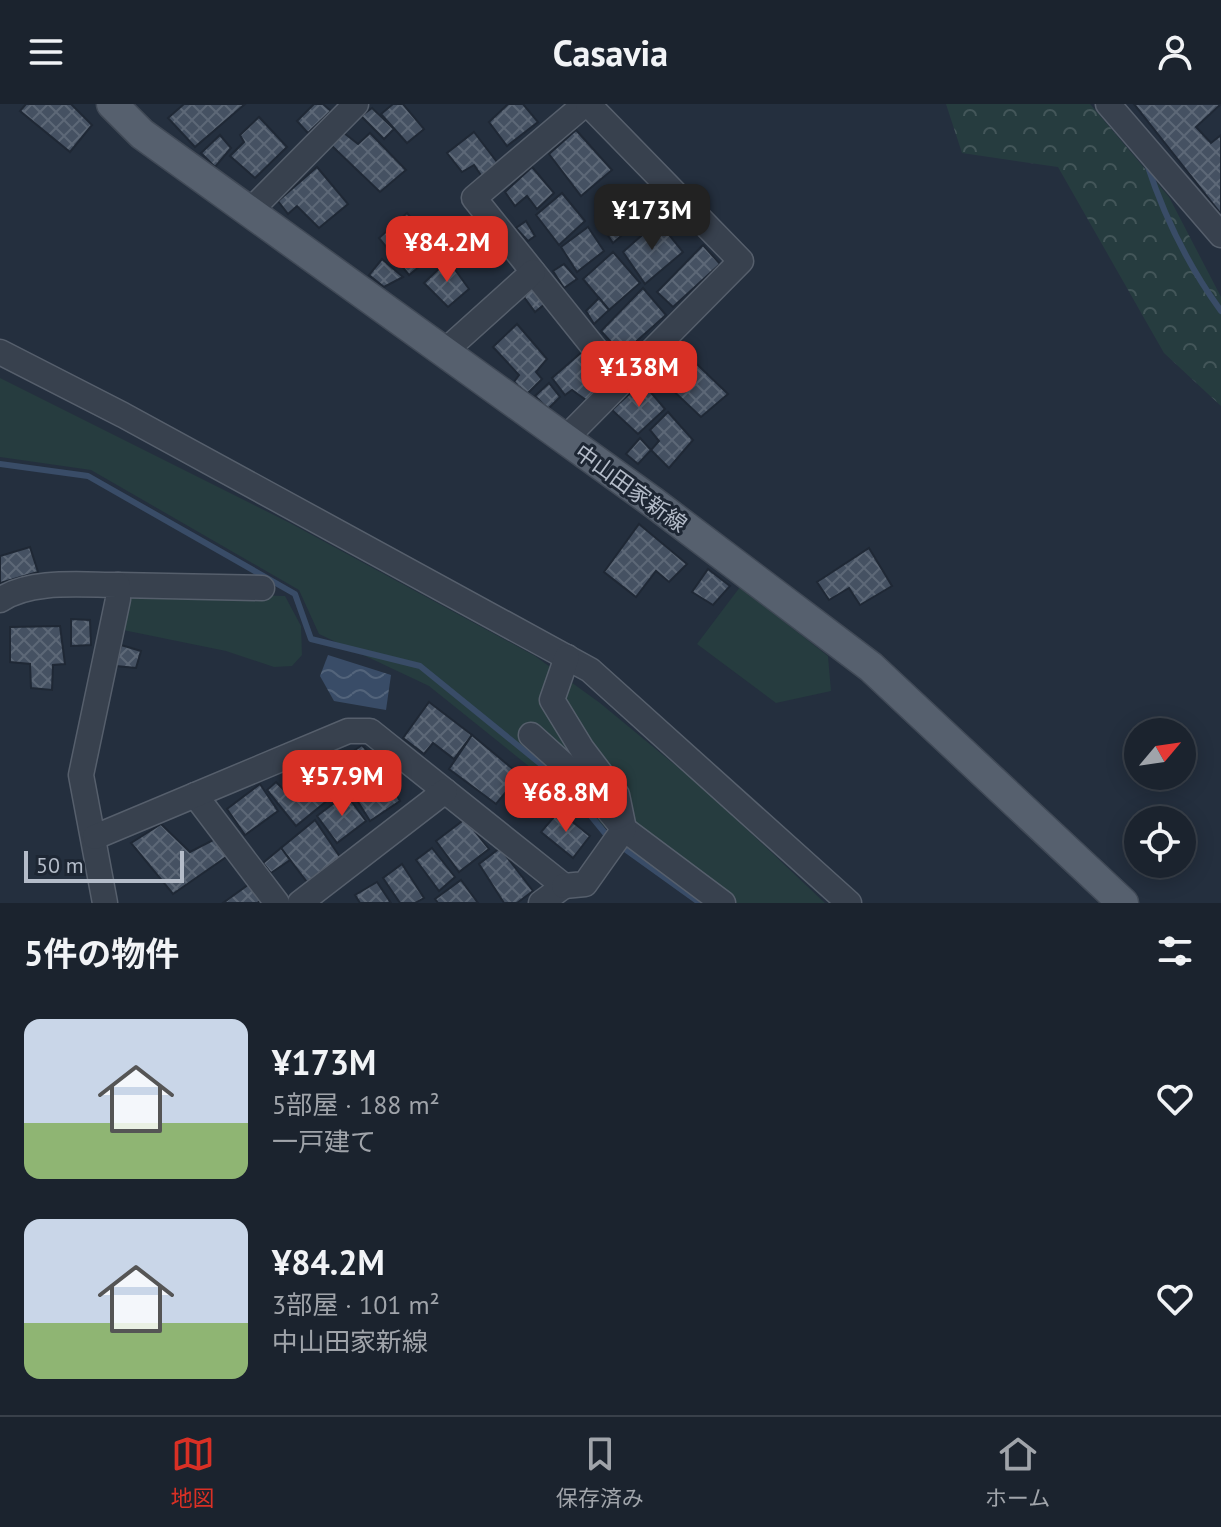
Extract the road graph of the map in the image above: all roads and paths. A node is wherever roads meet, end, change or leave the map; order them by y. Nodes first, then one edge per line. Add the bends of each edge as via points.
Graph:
1 (112, 104) edge
2 (356, 104) edge
3 (586, 104) edge
4 (1108, 104) edge
5 (250, 211) junction
6 (1221, 235) edge
7 (533, 272) junction
8 (0, 352) edge
9 (444, 352) junction
10 (620, 380) junction
11 (564, 440) junction
12 (118, 585) junction
13 (262, 588) dead end
14 (0, 600) edge
15 (567, 657) junction
16 (531, 735) dead end
17 (445, 791) junction
18 (195, 795) junction
19 (624, 829) junction
20 (95, 837) junction
21 (564, 886) junction
22 (105, 903) edge
23 (277, 903) edge
24 (300, 903) edge
25 (541, 903) edge
26 (587, 903) edge
27 (723, 903) edge
28 (849, 903) edge
29 (1123, 903) edge

1 - 5 main road, 中山田家新線 via 142,134
2 - 5 street
3 - 7 street via 474,198
3 - 10 street via 741,261
4 - 6 street
5 - 9 main road, 中山田家新線
7 - 9 street
7 - 10 street
8 - 15 street
9 - 11 main road, 中山田家新線
10 - 11 street
11 - 29 main road, 中山田家新線 via 871,667
12 - 13 street
12 - 14 street via 55,585
12 - 20 street via 81,775
15 - 19 street via 552,700 617,795
15 - 28 street via 590,670 696,762
16 - 19 street via 591,789
17 - 18 street via 370,731 348,731
17 - 21 street
17 - 24 street
18 - 20 street
18 - 23 street
19 - 21 street via 585,884
19 - 27 street
20 - 22 street
21 - 25 street
21 - 26 street

